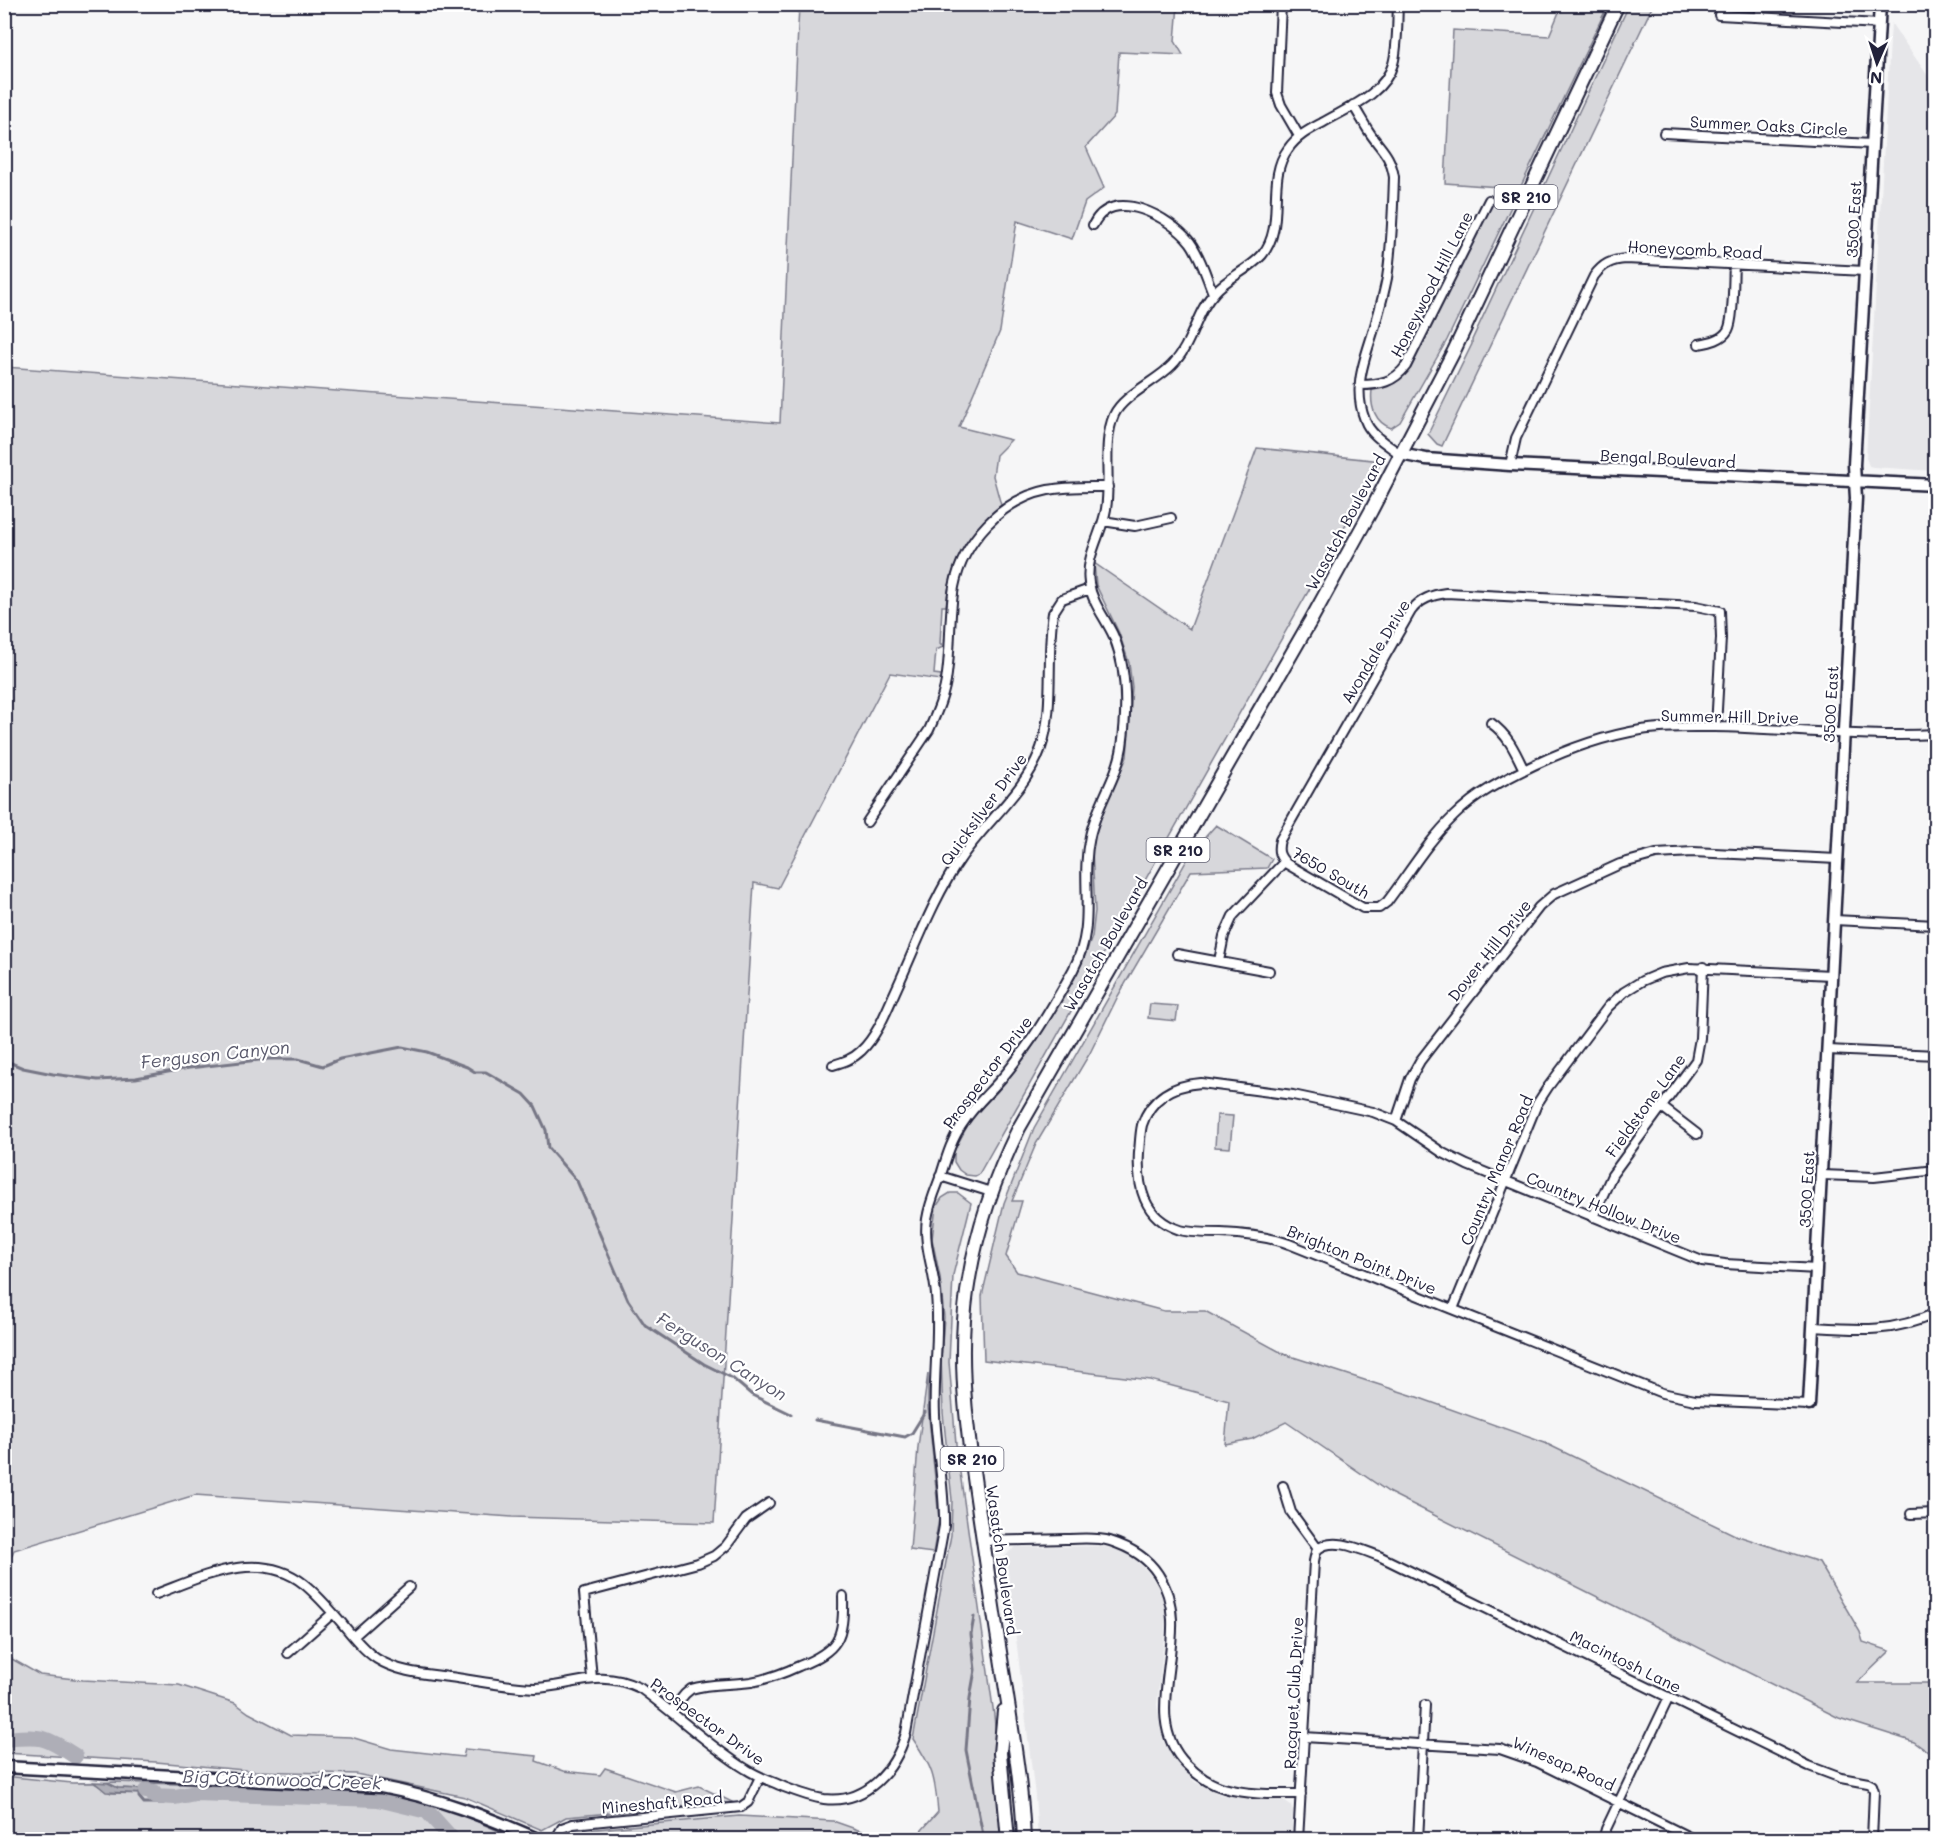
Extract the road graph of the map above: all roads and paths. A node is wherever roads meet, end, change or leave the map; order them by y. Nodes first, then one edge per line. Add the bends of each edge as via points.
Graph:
1 (1281, 4) edge
2 (1398, 4) edge
3 (1618, 4) edge
4 (1760, 4) edge
5 (1880, 4) edge
6 (1719, 15) dead end
7 (1760, 17) junction
8 (1879, 24) junction
9 (1353, 105) junction
10 (1664, 133) dead end
11 (1299, 136) junction
12 (1872, 144) junction
13 (1489, 200) dead end
14 (1093, 225) dead end
15 (1734, 264) junction
16 (1865, 271) junction
17 (1213, 293) junction
18 (1699, 344) dead end
19 (1360, 385) junction
20 (1401, 454) junction
21 (1510, 465) junction
22 (1855, 481) junction
23 (1935, 485) edge
24 (1108, 487) junction
25 (1171, 518) dead end
26 (1103, 521) junction
27 (1090, 589) junction
28 (1491, 723) dead end
29 (1716, 727) junction
30 (1844, 732) junction
31 (1935, 734) edge
32 (1524, 770) junction
33 (867, 822) dead end
34 (1278, 853) joint
35 (1837, 859) junction
36 (1284, 862) junction
37 (1374, 909) joint
38 (1834, 920) junction
39 (1935, 925) edge
40 (1177, 954) dead end
41 (1219, 961) junction
42 (1703, 968) junction
43 (1269, 971) dead end
44 (1832, 975) junction
45 (1828, 1050) junction
46 (1935, 1055) edge
47 (833, 1065) dead end
48 (1662, 1107) junction
49 (1396, 1121) junction
50 (1697, 1134) dead end
51 (1935, 1170) edge
52 (1822, 1175) junction
53 (940, 1176) junction
54 (1504, 1181) junction
55 (991, 1192) junction
56 (1593, 1217) junction
57 (1817, 1269) junction
58 (1453, 1309) junction
59 (1934, 1314) edge
60 (1813, 1327) junction
61 (1935, 1338) edge
62 (1809, 1405) joint
63 (1283, 1486) dead end
64 (769, 1503) dead end
65 (1935, 1513) edge
66 (1911, 1514) dead end
67 (983, 1541) junction
68 (1318, 1549) junction
69 (410, 1587) dead end
70 (156, 1594) dead end
71 (843, 1596) dead end
72 (333, 1613) junction
73 (354, 1636) junction
74 (288, 1653) dead end
75 (592, 1678) junction
76 (1006, 1692) junction
77 (1669, 1697) junction
78 (1425, 1705) dead end
79 (670, 1711) junction
80 (1304, 1737) junction
81 (1422, 1743) junction
82 (4, 1767) edge
83 (760, 1777) junction
84 (1301, 1794) junction
85 (1619, 1802) junction
86 (540, 1839) edge
87 (555, 1839) edge
88 (1008, 1839) edge
89 (1024, 1839) edge
90 (1298, 1839) edge
91 (1418, 1839) edge
92 (1603, 1839) edge
93 (1695, 1839) edge
94 (1872, 1839) edge

1 - 11 street via 1277,93
2 - 9 street, Prospector Drive via 1391,70 1374,91
3 - 20 main road, Wasatch Boulevard / SR 210 via 1454,351
4 - 7 street
5 - 8 main road, 3500 East
6 - 7 street
7 - 8 street
8 - 12 main road, 3500 East
9 - 11 street, Prospector Drive
9 - 19 street via 1369,133 1387,153 1394,177 1387,278 1364,355
10 - 12 street, Summer Oaks Circle
11 - 17 street, Prospector Drive via 1284,156 1277,177 1270,243 1251,265
12 - 16 main road, 3500 East
13 - 19 street, Honeywood Hill Lane via 1400,375 1380,384
14 - 17 street via 1104,210 1116,206 1160,217 1189,241
15 - 16 street, Honeycomb Road
15 - 18 street via 1728,329 1712,342
15 - 21 street, Honeycomb Road via 1626,259 1602,266 1516,438
16 - 22 main road, 3500 East
17 - 24 street, Prospector Drive via 1181,356 1117,408 1109,432
19 - 20 street via 1365,422
20 - 21 main road, Bengal Boulevard
20 - 55 main road, Wasatch Boulevard / SR 210 via 1331,585 1019,1128
21 - 22 main road, Bengal Boulevard
22 - 23 main road, Bengal Boulevard
22 - 30 main road, 3500 East
24 - 26 street, Prospector Drive
24 - 33 street via 1047,490 1019,500 980,532 957,576 947,675 936,714
25 - 26 street via 1135,526
26 - 27 street, Prospector Drive via 1090,556
27 - 47 street, Quicksilver Drive via 1062,599 1053,613 1045,731 1036,762 955,868 874,1034 861,1051 846,1062
27 - 53 street, Prospector Drive via 1119,651 1125,689 1120,759 1095,818 1087,855 1086,935 1074,968 1031,1041 959,1128
28 - 32 street via 1510,741
29 - 30 street, Summer Hill Drive
29 - 32 street, Summer Hill Drive via 1643,729 1614,735
29 - 34 street, Avondale Drive via 1720,610 1446,593 1427,597 1411,611 1280,840
30 - 31 street, Summer Hill Drive
30 - 35 main road, 3500 East
32 - 37 street, Summer Hill Drive via 1486,790 1454,816 1387,902
34 - 36 street, 7650 South
35 - 38 main road, 3500 East
35 - 49 street, Dover Hill Drive via 1693,852 1656,854 1620,864 1554,894 1539,907 1420,1061
36 - 37 street, 7650 South via 1363,908
36 - 41 street via 1233,916
38 - 39 street
38 - 44 main road, 3500 East
40 - 41 street
41 - 43 street
42 - 44 street, Country Manor Road
42 - 48 street, Fieldstone Lane via 1696,1060
42 - 54 street, Country Manor Road via 1660,973 1641,981 1608,1006 1537,1104
44 - 45 main road, 3500 East
45 - 46 street
45 - 52 main road, 3500 East
48 - 50 street
48 - 56 street, Fieldstone Lane via 1612,1175
49 - 54 street, Country Hollow Drive via 1443,1153
49 - 58 street, Brighton Point Drive via 1352,1106 1293,1095 1186,1084 1160,1097 1146,1115 1138,1181 1149,1208 1181,1230 1275,1239
51 - 52 street via 1874,1177
52 - 57 main road, 3500 East
53 - 55 street
53 - 83 street, Prospector Drive via 927,1219 926,1239 936,1295 934,1388 944,1526 901,1748 875,1784 848,1798 821,1799
54 - 56 street, Country Hollow Drive
54 - 58 street, Country Manor Road
55 - 67 main road, Wasatch Boulevard / SR 210 via 968,1285 963,1356 967,1426
56 - 57 street, Country Hollow Drive via 1702,1261
57 - 60 main road, 3500 East
58 - 62 street, Brighton Point Drive via 1678,1398
59 - 60 street via 1887,1328
59 - 61 street
60 - 62 main road, 3500 East
63 - 68 street via 1291,1512
64 - 75 street via 746,1518 714,1556 584,1593
65 - 66 street
67 - 76 main road, Wasatch Boulevard / SR 210
67 - 84 street via 1108,1540 1145,1559 1165,1585 1173,1614 1165,1714 1173,1745 1182,1760 1195,1773 1224,1788
68 - 77 street, Macintosh Lane via 1337,1544 1379,1556
68 - 80 street, Racquet Club Drive via 1314,1562
69 - 73 street
70 - 72 street, Prospector Drive via 220,1570 256,1566 288,1574 303,1583
71 - 79 street via 842,1628 825,1654 751,1682 691,1689
72 - 73 street, Prospector Drive
72 - 74 street
73 - 75 street, Prospector Drive via 375,1658 403,1670 535,1688
75 - 79 street, Prospector Drive via 626,1681
76 - 88 main road via 1000,1753
76 - 89 main road, Wasatch Boulevard / SR 210
77 - 85 street
77 - 94 street, Macintosh Lane via 1827,1774 1872,1785
78 - 81 street
79 - 83 street, Prospector Drive
80 - 81 street, Winesap Road
80 - 84 street, Racquet Club Drive
81 - 85 street, Winesap Road via 1483,1747 1519,1755
81 - 91 street
82 - 86 main road via 381,1787 466,1809
83 - 87 street, Mineshaft Road via 741,1808 573,1824 562,1828
84 - 90 street, Racquet Club Drive
85 - 92 street
85 - 93 street, Winesap Road

